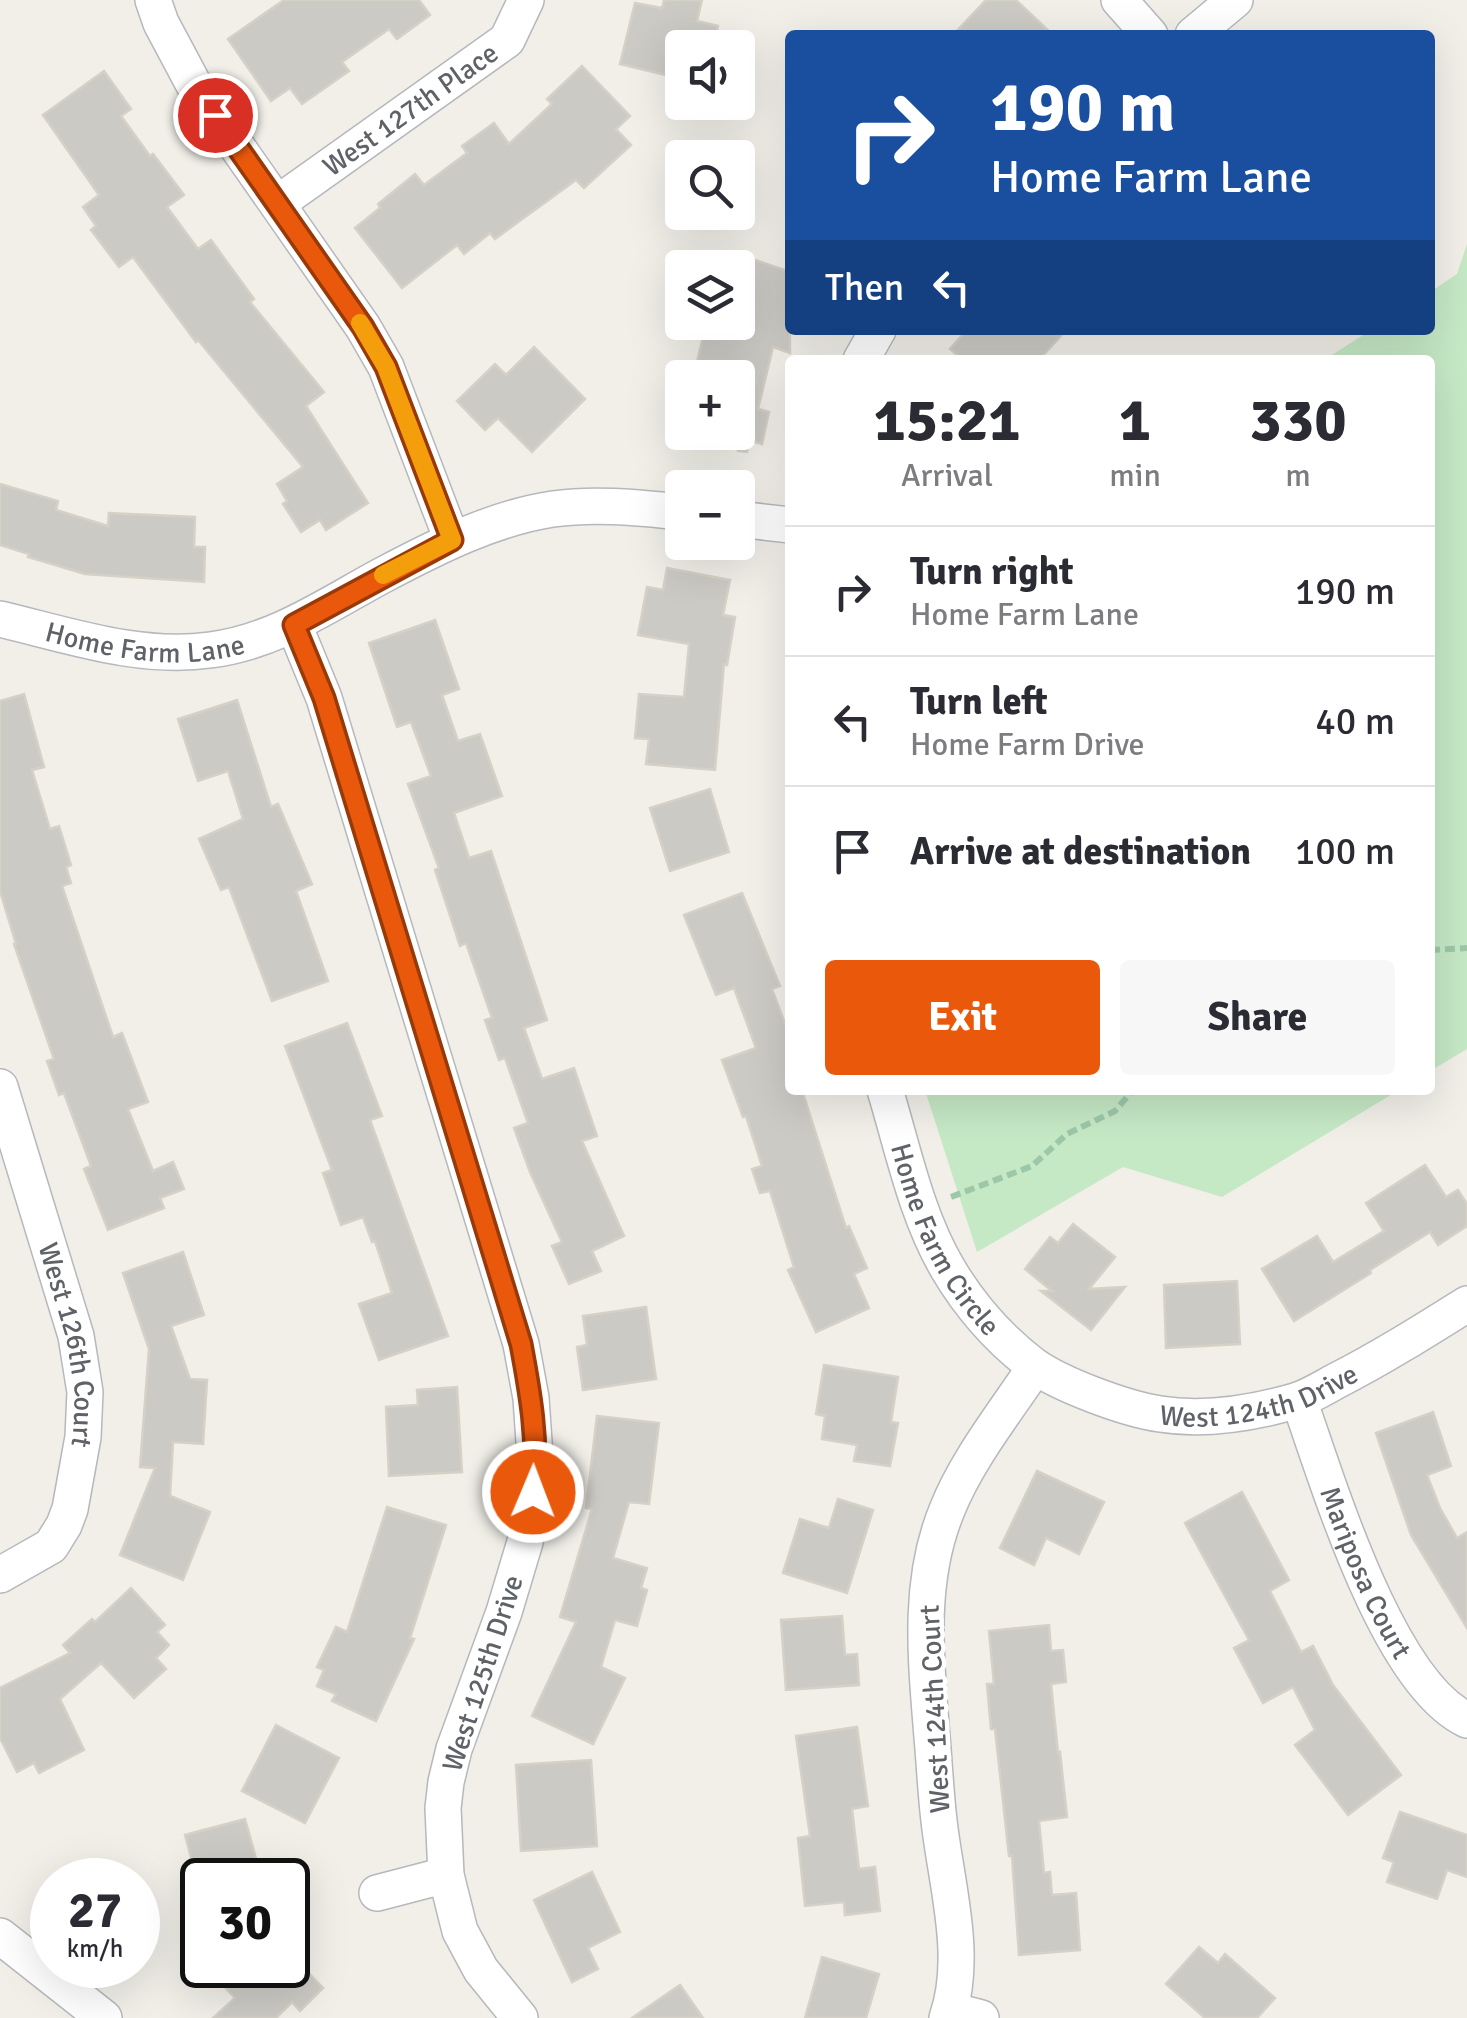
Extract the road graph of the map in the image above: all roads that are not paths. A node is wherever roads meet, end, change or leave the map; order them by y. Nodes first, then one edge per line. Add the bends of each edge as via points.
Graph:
1 (153, 0) edge
2 (526, 0) edge
3 (1119, 0) edge
4 (1235, 0) edge
5 (1146, 30) edge
6 (1199, 30) edge
7 (278, 203) junction
8 (665, 511) edge
9 (755, 521) edge
10 (785, 524) edge
11 (452, 540) junction
12 (0, 619) edge
13 (294, 625) junction
14 (0, 1087) edge
15 (887, 1095) edge
16 (1467, 1304) edge
17 (1035, 1367) junction
18 (1299, 1400) junction
19 (0, 1575) edge
20 (1467, 1720) edge
21 (446, 1875) junction
22 (376, 1893) dead end
23 (0, 1936) edge
24 (959, 2015) edge
25 (104, 2018) edge
26 (520, 2018) edge

1 - 7 street via 194,86
2 - 7 street, West 127th Place via 507,40
3 - 5 street
4 - 6 street
7 - 11 street via 386,367
8 - 11 street, Home Farm Lane via 554,509
9 - 10 street
11 - 13 street, Home Farm Lane
12 - 13 street, Home Farm Lane via 125,649 181,653 236,646
13 - 21 street, West 125th Drive via 330,717 532,1398 531,1512 446,1782
14 - 19 street, West 126th Court via 76,1336 86,1392 84,1437 64,1525 51,1546
15 - 17 street, Home Farm Circle via 937,1248 984,1321
16 - 18 street, West 124th Drive
17 - 18 street, West 124th Drive via 1093,1395 1160,1414 1233,1414
17 - 24 street, West 124th Court via 947,1508 930,1570 925,1648
18 - 20 street, Mariposa Court via 1382,1617 1428,1689
21 - 22 street
21 - 26 street, West 125th Drive via 460,1931
23 - 25 street

